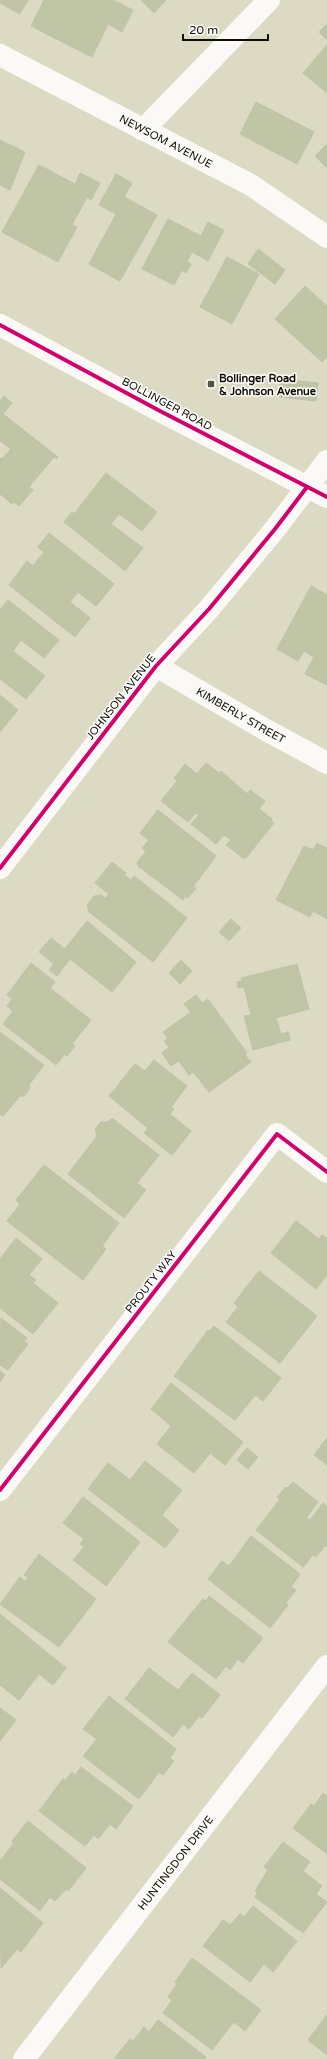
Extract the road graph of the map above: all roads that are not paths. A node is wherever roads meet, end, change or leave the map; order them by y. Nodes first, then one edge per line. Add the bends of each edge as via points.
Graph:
1 (269, 0) edge
2 (0, 55) edge
3 (143, 130) junction
4 (327, 237) edge
5 (0, 325) edge
6 (327, 461) edge
7 (307, 487) junction
8 (327, 497) edge
9 (156, 666) junction
10 (327, 763) edge
11 (0, 868) edge
12 (327, 1172) edge
13 (0, 1490) edge
14 (327, 1666) edge
15 (24, 2059) edge

1 - 3 street
2 - 3 street, NEWSOM AVENUE
3 - 4 street, NEWSOM AVENUE via 251,185
5 - 7 street, BOLLINGER ROAD
6 - 7 street, JOHNSON AVENUE
7 - 8 street, BOLLINGER ROAD
7 - 9 street, JOHNSON AVENUE via 276,529
9 - 10 street, KIMBERLY STREET
9 - 11 street, JOHNSON AVENUE
12 - 13 street, PROUTY WAY via 277,1134
14 - 15 street, HUNTINGDON DRIVE

